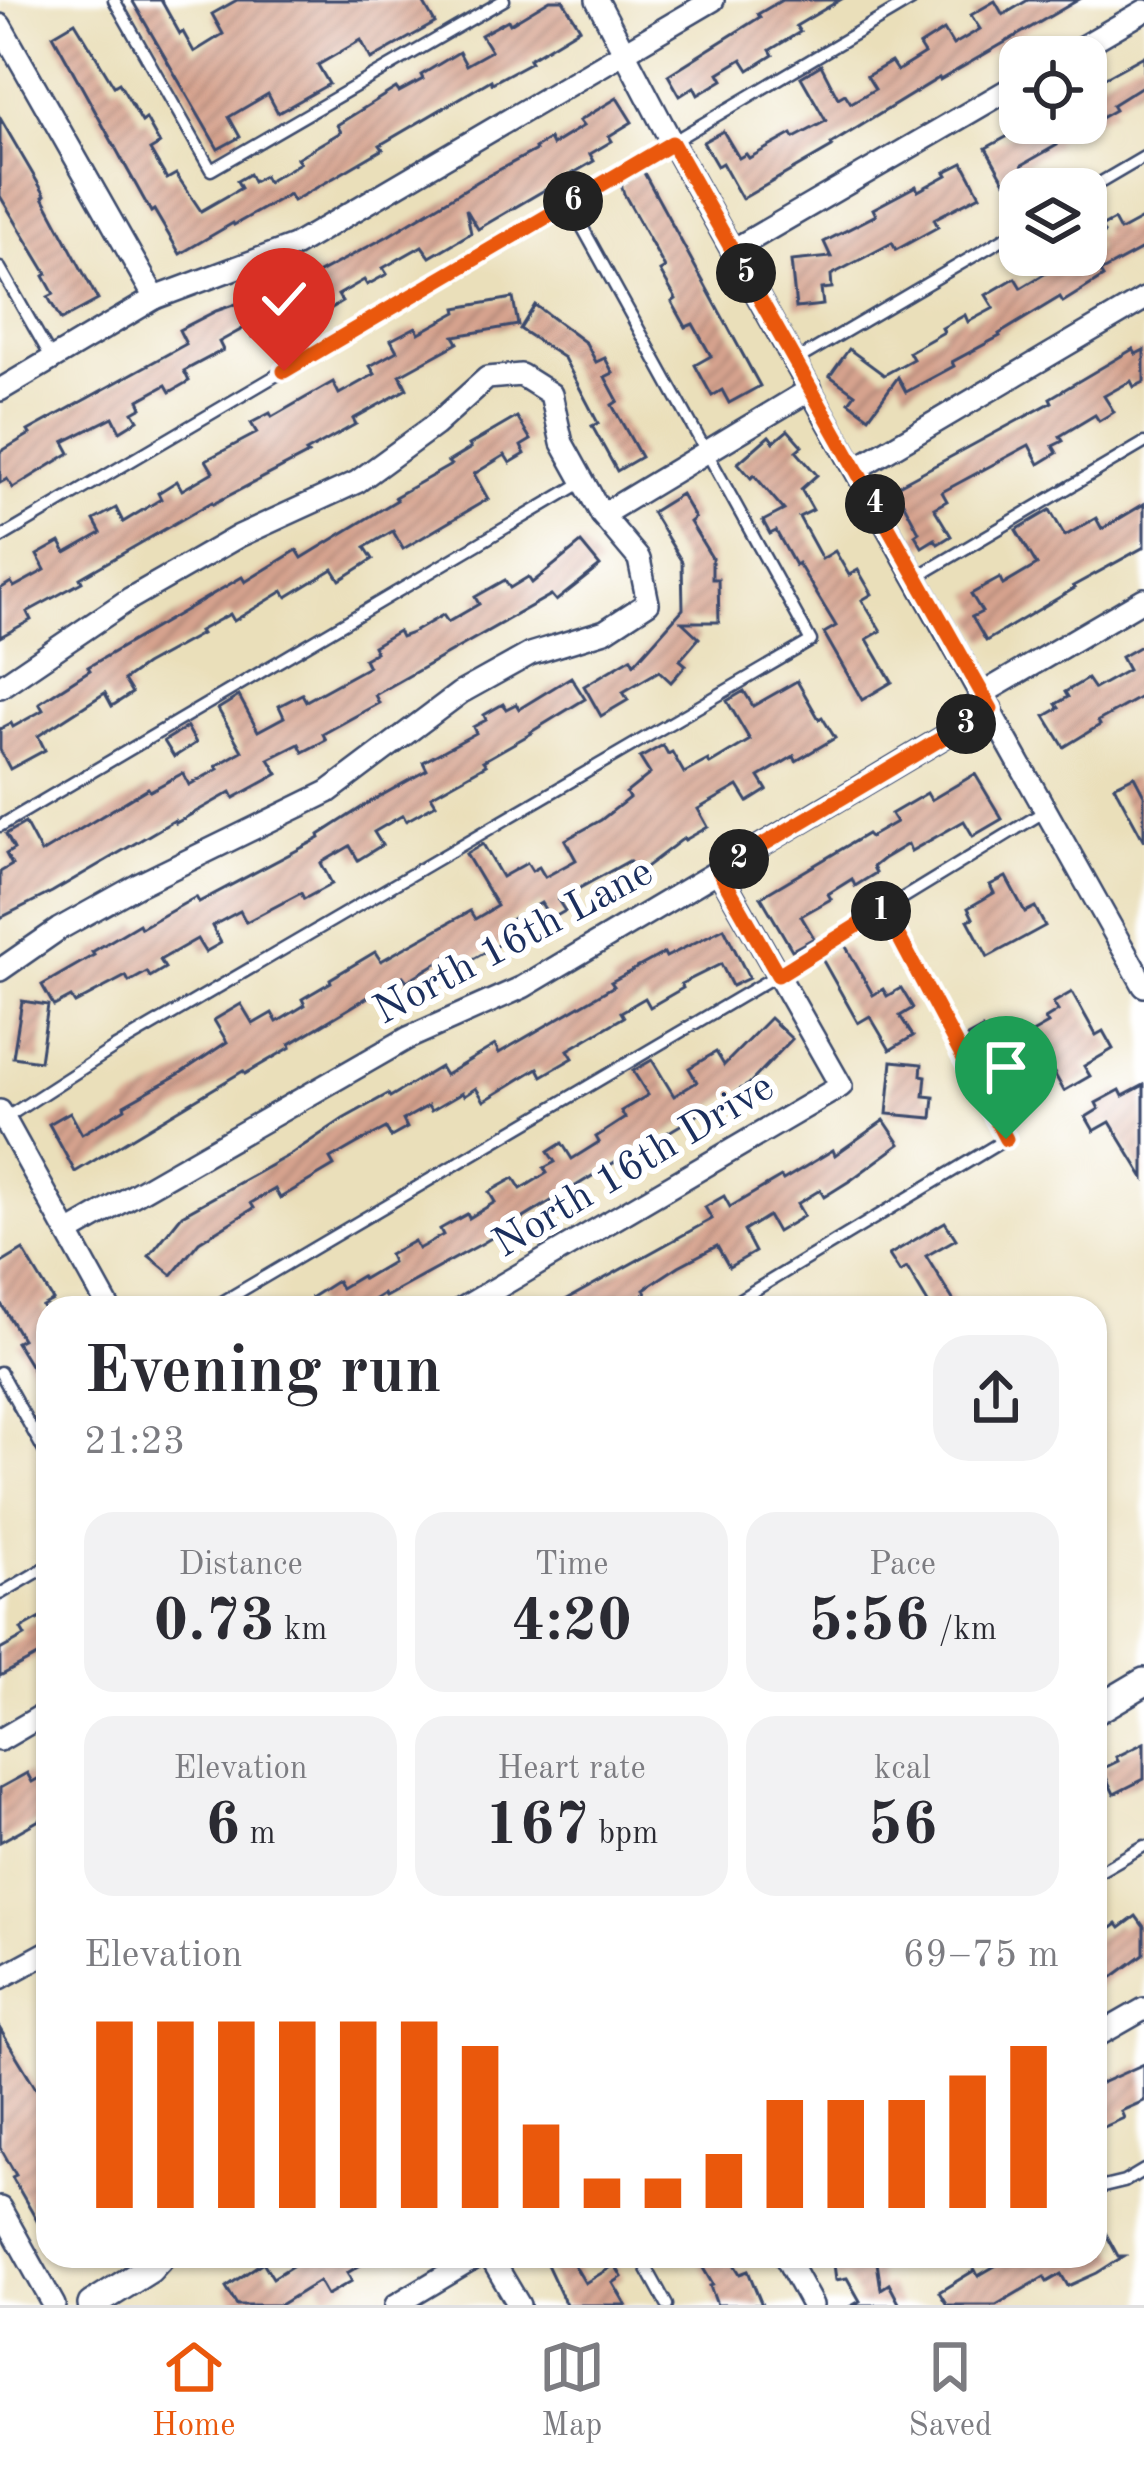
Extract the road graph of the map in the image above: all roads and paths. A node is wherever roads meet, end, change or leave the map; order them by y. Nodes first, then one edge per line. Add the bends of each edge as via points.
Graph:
1 (114, 0) edge
2 (504, 0) edge
3 (597, 0) edge
4 (713, 0) edge
5 (912, 0) edge
6 (1144, 11) edge
7 (0, 25) edge
8 (1101, 36) edge
9 (624, 51) junction
10 (999, 95) edge
11 (672, 143) junction
12 (1144, 157) edge
13 (1107, 179) edge
14 (568, 203) junction
15 (999, 242) edge
16 (733, 250) junction
17 (0, 268) edge
18 (155, 298) junction
19 (1144, 299) edge
20 (52, 359) junction
21 (795, 361) junction
22 (811, 389) junction
23 (0, 390) edge
24 (1144, 443) edge
25 (705, 453) junction
26 (856, 469) junction
27 (584, 482) junction
28 (602, 515) junction
29 (0, 538) edge
30 (916, 577) junction
31 (1144, 599) edge
32 (0, 687) edge
33 (987, 702) junction
34 (1047, 810) junction
35 (0, 826) edge
36 (719, 871) junction
37 (884, 909) junction
38 (0, 970) edge
39 (778, 975) junction
40 (1144, 986) edge
41 (1, 1117) edge
42 (68, 1233) junction
43 (103, 1296) edge
44 (232, 1296) edge
45 (483, 1296) edge
46 (745, 1296) edge
47 (0, 1372) edge
48 (36, 1436) edge
49 (36, 1573) edge
50 (0, 1594) edge
51 (1144, 1682) edge
52 (1107, 1704) edge
53 (36, 1719) edge
54 (0, 1740) edge
55 (1144, 1846) edge
56 (1107, 1867) edge
57 (36, 1958) edge
58 (0, 1978) edge
59 (1144, 2009) edge
60 (1107, 2030) edge
61 (1144, 2170) edge
62 (1107, 2186) edge
63 (0, 2208) edge
64 (148, 2268) edge
65 (458, 2268) edge
66 (497, 2268) edge
67 (647, 2268) edge
68 (791, 2268) edge
69 (54, 2305) edge
70 (92, 2305) edge
71 (396, 2305) edge
72 (519, 2305) edge
73 (667, 2305) edge
74 (812, 2305) edge

1 - 2 lane via 211,170
3 - 9 street
4 - 9 street
5 - 11 lane
6 - 8 street
7 - 18 street
9 - 11 street
9 - 18 street via 294,246
10 - 16 street
11 - 14 lane
11 - 16 street
12 - 13 lane
14 - 25 lane
14 - 29 lane
15 - 21 lane
16 - 21 street
17 - 20 lane
18 - 20 street
19 - 26 street
20 - 23 street
21 - 22 street
22 - 25 street
22 - 26 street
24 - 30 lane
25 - 28 street
25 - 41 lane via 811,641
26 - 30 street
27 - 28 street
27 - 32 street via 562,443 551,394 521,375 487,379 357,482 131,598
27 - 35 lane
28 - 38 street via 639,559 648,603 605,631 530,654 460,693 328,792 138,885
30 - 33 street
31 - 33 street, North 16th Lane
33 - 34 street
33 - 36 street, North 16th Lane
34 - 37 lane
34 - 40 street
36 - 39 street
36 - 42 street, North 16th Lane via 524,988 408,1038
37 - 39 lane
37 - 46 lane via 1006,1139
39 - 44 lane
39 - 45 street, North 16th Drive via 841,1086
41 - 42 street
42 - 43 street
47 - 48 lane
49 - 50 lane
51 - 52 street
53 - 54 street
55 - 56 lane
57 - 58 street
59 - 60 street
61 - 62 lane
63 - 69 street
64 - 70 street
65 - 71 street
66 - 72 street
67 - 73 lane
68 - 74 street

